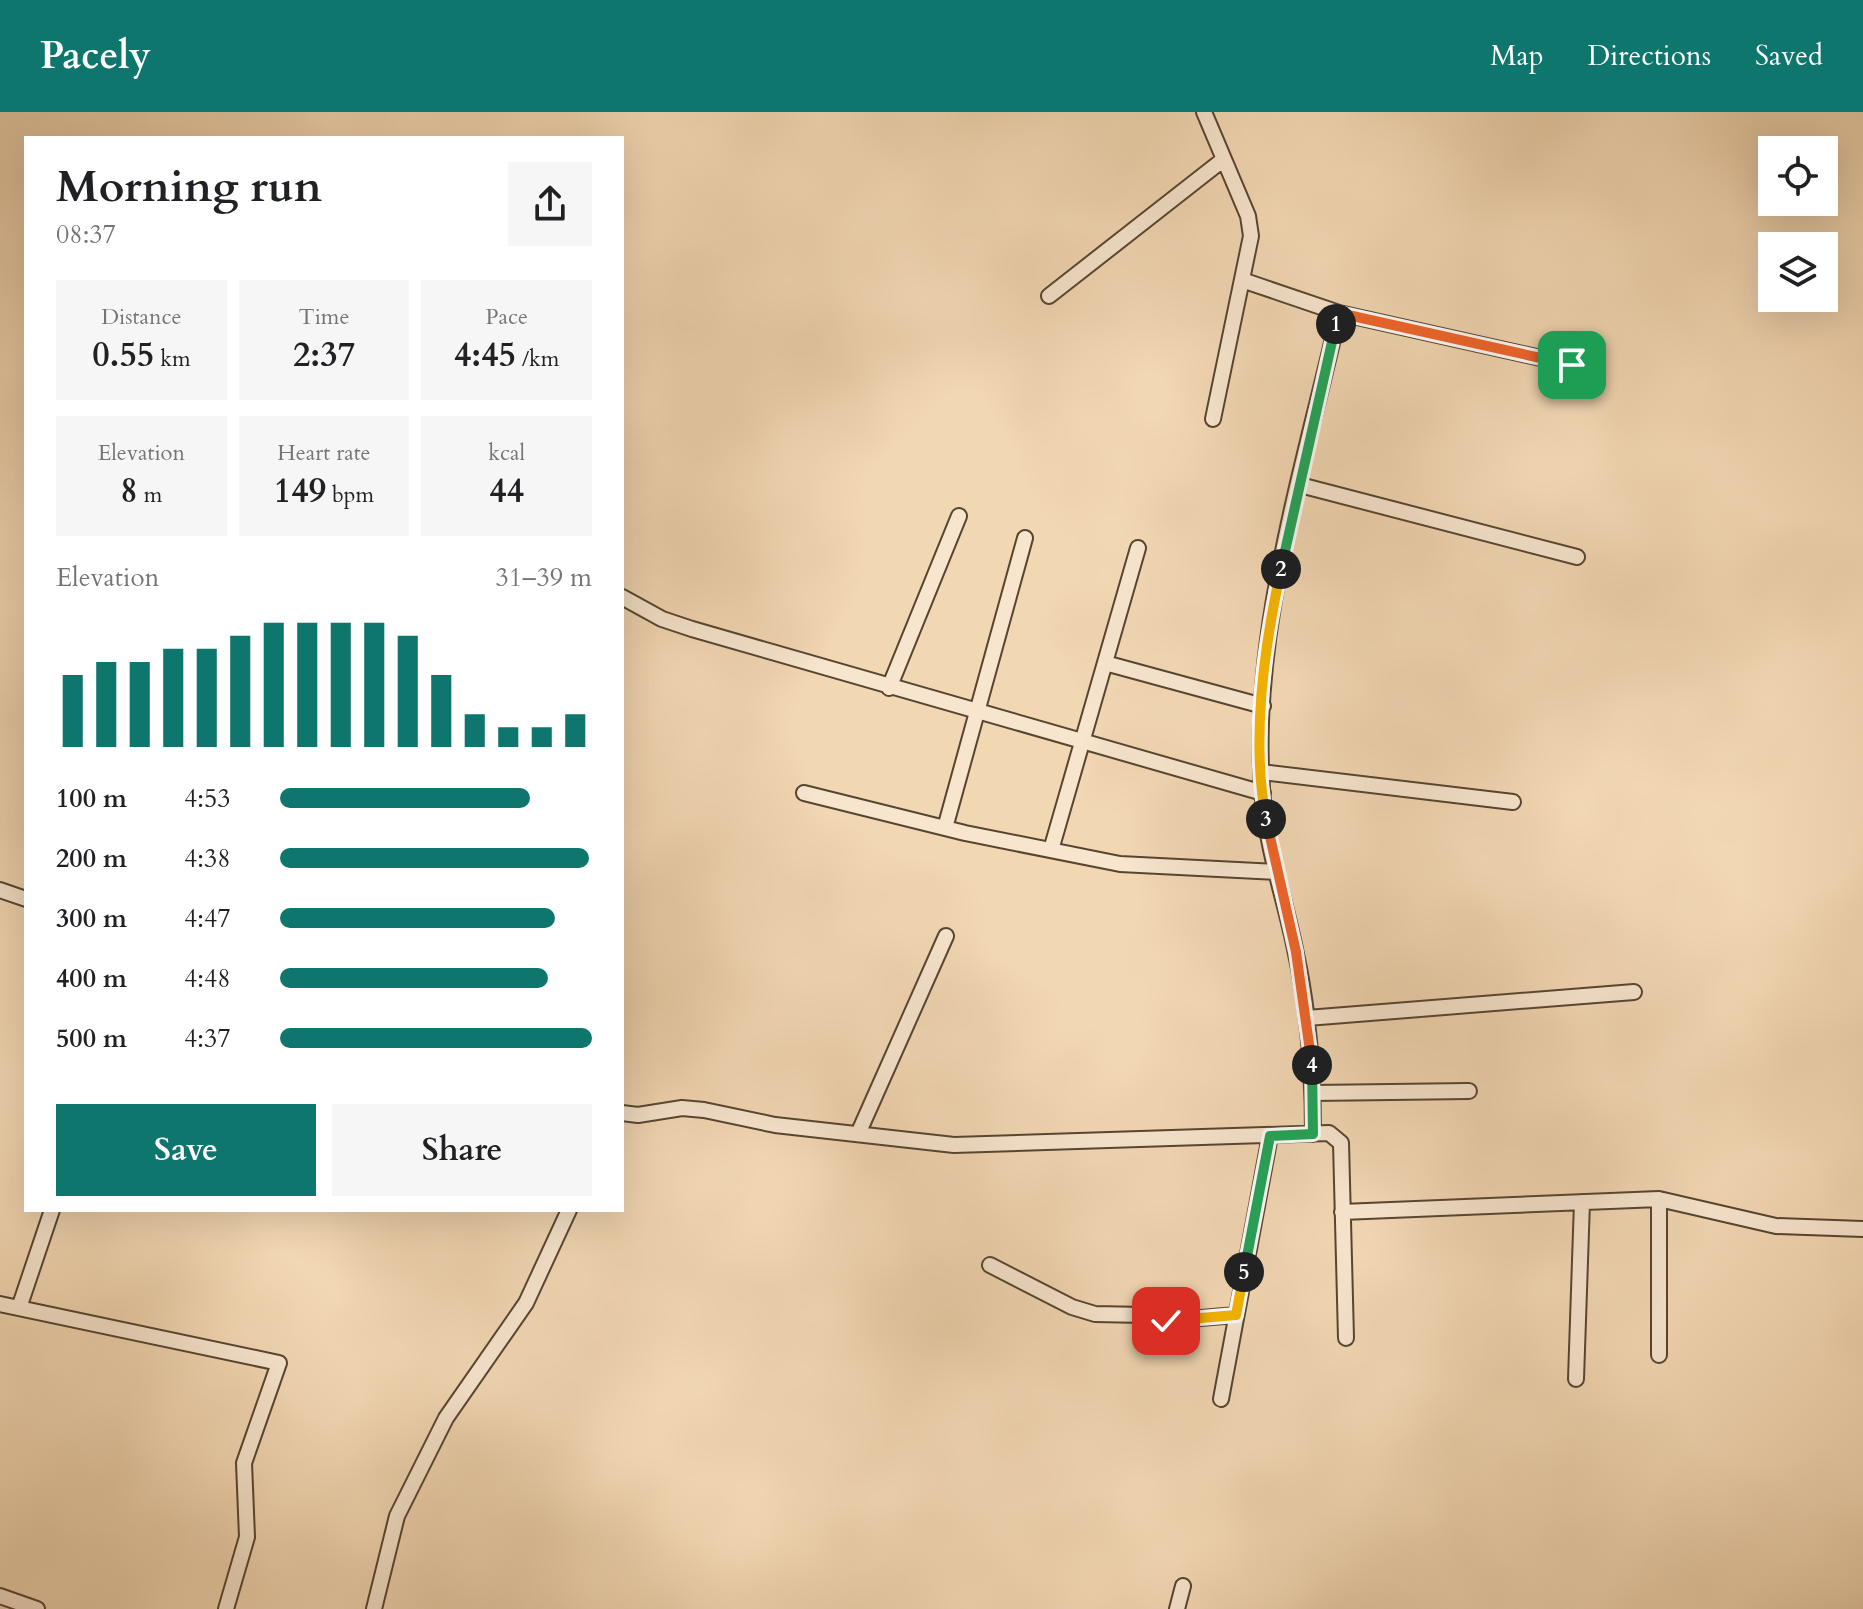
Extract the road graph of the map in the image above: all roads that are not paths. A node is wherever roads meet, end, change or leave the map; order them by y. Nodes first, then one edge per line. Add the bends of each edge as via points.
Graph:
1 (1204, 112) edge
2 (1224, 159) junction
3 (1242, 280) junction
4 (1049, 296) dead end
5 (1339, 313) junction
6 (1572, 365) dead end
7 (1213, 419) dead end
8 (1300, 485) junction
9 (959, 516) dead end
10 (1025, 538) dead end
11 (1138, 548) dead end
12 (1577, 557) dead end
13 (624, 598) edge
14 (1105, 663) junction
15 (889, 688) junction
16 (1263, 706) junction
17 (976, 713) junction
18 (1082, 743) junction
19 (1262, 772) junction
20 (804, 793) dead end
21 (1263, 793) junction
22 (1513, 802) dead end
23 (945, 828) junction
24 (1051, 850) junction
25 (1276, 872) junction
26 (0, 890) edge
27 (24, 898) edge
28 (946, 936) dead end
29 (1634, 992) dead end
30 (1307, 1018) junction
31 (1469, 1091) dead end
32 (1313, 1093) junction
33 (624, 1113) edge
34 (858, 1134) junction
35 (1313, 1134) junction
36 (1270, 1136) junction
37 (1659, 1199) junction
38 (1582, 1202) junction
39 (51, 1212) edge
40 (568, 1212) edge
41 (1342, 1212) junction
42 (1863, 1229) edge
43 (990, 1265) dead end
44 (0, 1304) edge
45 (19, 1308) junction
46 (1236, 1315) junction
47 (1346, 1338) dead end
48 (1659, 1355) dead end
49 (1576, 1379) dead end
50 (1221, 1399) dead end
51 (1183, 1586) dead end
52 (0, 1596) edge
53 (37, 1609) edge
54 (226, 1609) edge
55 (374, 1609) edge
56 (1177, 1609) edge

1 - 2 street
2 - 3 street via 1251,236
2 - 4 street
3 - 5 street
3 - 7 street
5 - 6 street
5 - 8 street
8 - 12 street
8 - 16 street via 1275,597
9 - 15 street
10 - 17 street
11 - 14 street
13 - 15 street via 662,619
14 - 16 street
14 - 18 street
15 - 17 street
16 - 19 street
17 - 18 street
17 - 23 street
18 - 21 street
18 - 24 street
19 - 21 street
19 - 22 street
20 - 23 street
21 - 25 street
23 - 24 street
24 - 25 street via 1120,864
25 - 30 street
26 - 27 street
28 - 34 street
29 - 30 street
30 - 32 street
31 - 32 street
32 - 35 street
33 - 34 street via 682,1108
34 - 36 street via 994,1146
35 - 36 street
35 - 41 street via 1329,1133 1341,1143
36 - 46 street
37 - 38 street
37 - 42 street via 1776,1226
37 - 48 street
38 - 41 street
38 - 49 street
39 - 45 street
40 - 55 street via 526,1303 446,1418 397,1516
41 - 47 street
43 - 46 street via 1095,1314 1166,1321
44 - 45 street
45 - 54 street via 279,1363 244,1463 247,1537
46 - 50 street
51 - 56 street
52 - 53 street

